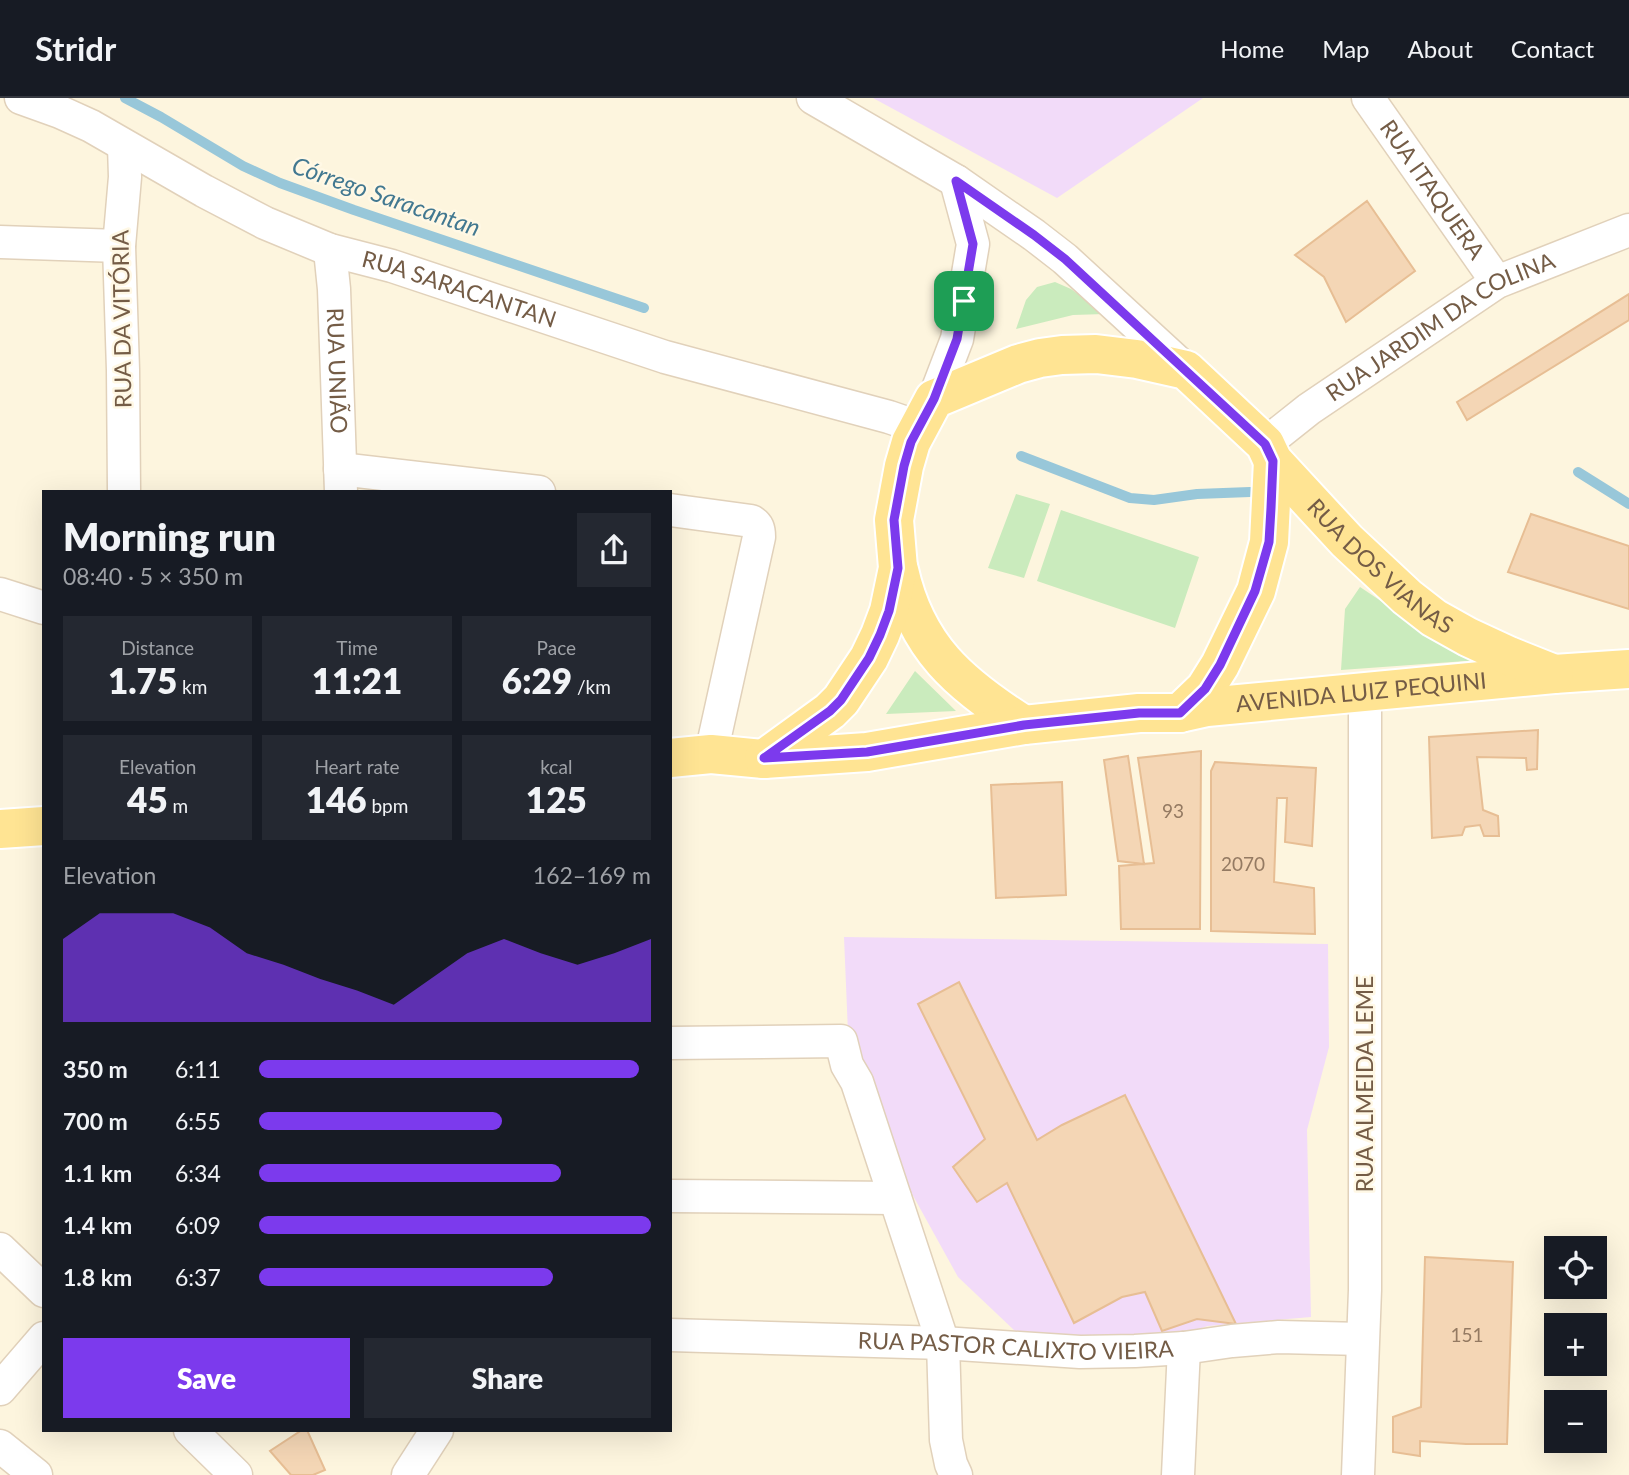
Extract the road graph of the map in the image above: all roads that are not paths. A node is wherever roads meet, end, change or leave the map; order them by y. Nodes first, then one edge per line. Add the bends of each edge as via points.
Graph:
1 (21, 98) edge
2 (813, 98) edge
3 (1367, 98) edge
4 (124, 146) junction
5 (956, 181) junction
6 (1629, 230) edge
7 (0, 242) edge
8 (119, 246) junction
9 (330, 250) junction
10 (1497, 282) junction
11 (1186, 370) junction
12 (926, 413) junction
13 (1269, 452) junction
14 (341, 480) edge
15 (124, 490) edge
16 (506, 490) edge
17 (672, 510) edge
18 (898, 568) junction
19 (0, 594) edge
20 (42, 607) edge
21 (1629, 669) edge
22 (1554, 674) junction
23 (1365, 692) junction
24 (1180, 713) junction
25 (1024, 725) junction
26 (711, 754) junction
27 (672, 758) edge
28 (764, 758) junction
29 (42, 825) edge
30 (0, 829) edge
31 (672, 1043) edge
32 (672, 1196) edge
33 (895, 1198) junction
34 (0, 1249) edge
35 (42, 1289) edge
36 (672, 1335) edge
37 (1362, 1339) junction
38 (42, 1340) edge
39 (943, 1343) junction
40 (1184, 1348) junction
41 (0, 1389) edge
42 (436, 1432) edge
43 (206, 1433) edge
44 (0, 1446) edge
45 (36, 1475) edge
46 (236, 1475) edge
47 (408, 1475) edge
48 (956, 1475) edge
49 (1178, 1475) edge
50 (1358, 1475) edge

1 - 4 street, RUA SARACANTAN via 60,112
2 - 5 street, RUA DOS VIANAS
3 - 10 street, RUA ITAQUERA
4 - 8 street, RUA DA VITÓRIA
4 - 9 street, RUA SARACANTAN via 238,210
5 - 11 street, RUA DOS VIANAS via 1065,259
5 - 12 street via 973,244 957,339
6 - 10 street, RUA JARDIM DA COLINA
7 - 8 street
8 - 15 street, RUA DA VITÓRIA
9 - 12 street, RUA SARACANTAN via 392,265 665,357 889,416
9 - 14 street, RUA UNIÃO
10 - 13 street, RUA JARDIM DA COLINA via 1309,409
11 - 12 main road via 1096,354 1040,358 1018,364
11 - 13 main road, RUA DOS VIANAS
12 - 18 main road via 911,442 894,520
13 - 22 main road, RUA DOS VIANAS via 1362,556 1407,597 1468,637
13 - 24 main road via 1269,542 1255,591 1220,665 1205,689
14 - 16 street
17 - 26 street via 757,524 759,537
18 - 25 main road via 911,611 934,649 962,681
18 - 28 main road via 880,635 841,700
19 - 20 street
21 - 22 main road, RUA DOS VIANAS
22 - 23 main road, AVENIDA LUIZ PEQUINI
23 - 24 main road, AVENIDA LUIZ PEQUINI
23 - 37 street, RUA ALMEIDA LEME
24 - 25 main road, AVENIDA LUIZ PEQUINI
25 - 28 main road, AVENIDA LUIZ PEQUINI via 867,752
26 - 27 main road, AVENIDA LUIZ PEQUINI
26 - 28 main road, AVENIDA LUIZ PEQUINI
29 - 30 main road
31 - 33 street via 841,1041
32 - 33 street
33 - 39 street
34 - 35 street
36 - 39 street, RUA PASTOR CALIXTO VIEIRA
37 - 40 street, RUA PASTOR CALIXTO VIEIRA via 1279,1337
37 - 50 street, RUA ALMEIDA LEME
38 - 41 street
39 - 40 street, RUA PASTOR CALIXTO VIEIRA via 1080,1352
39 - 48 street via 946,1440
40 - 49 street
42 - 47 street
43 - 46 street
44 - 45 street

